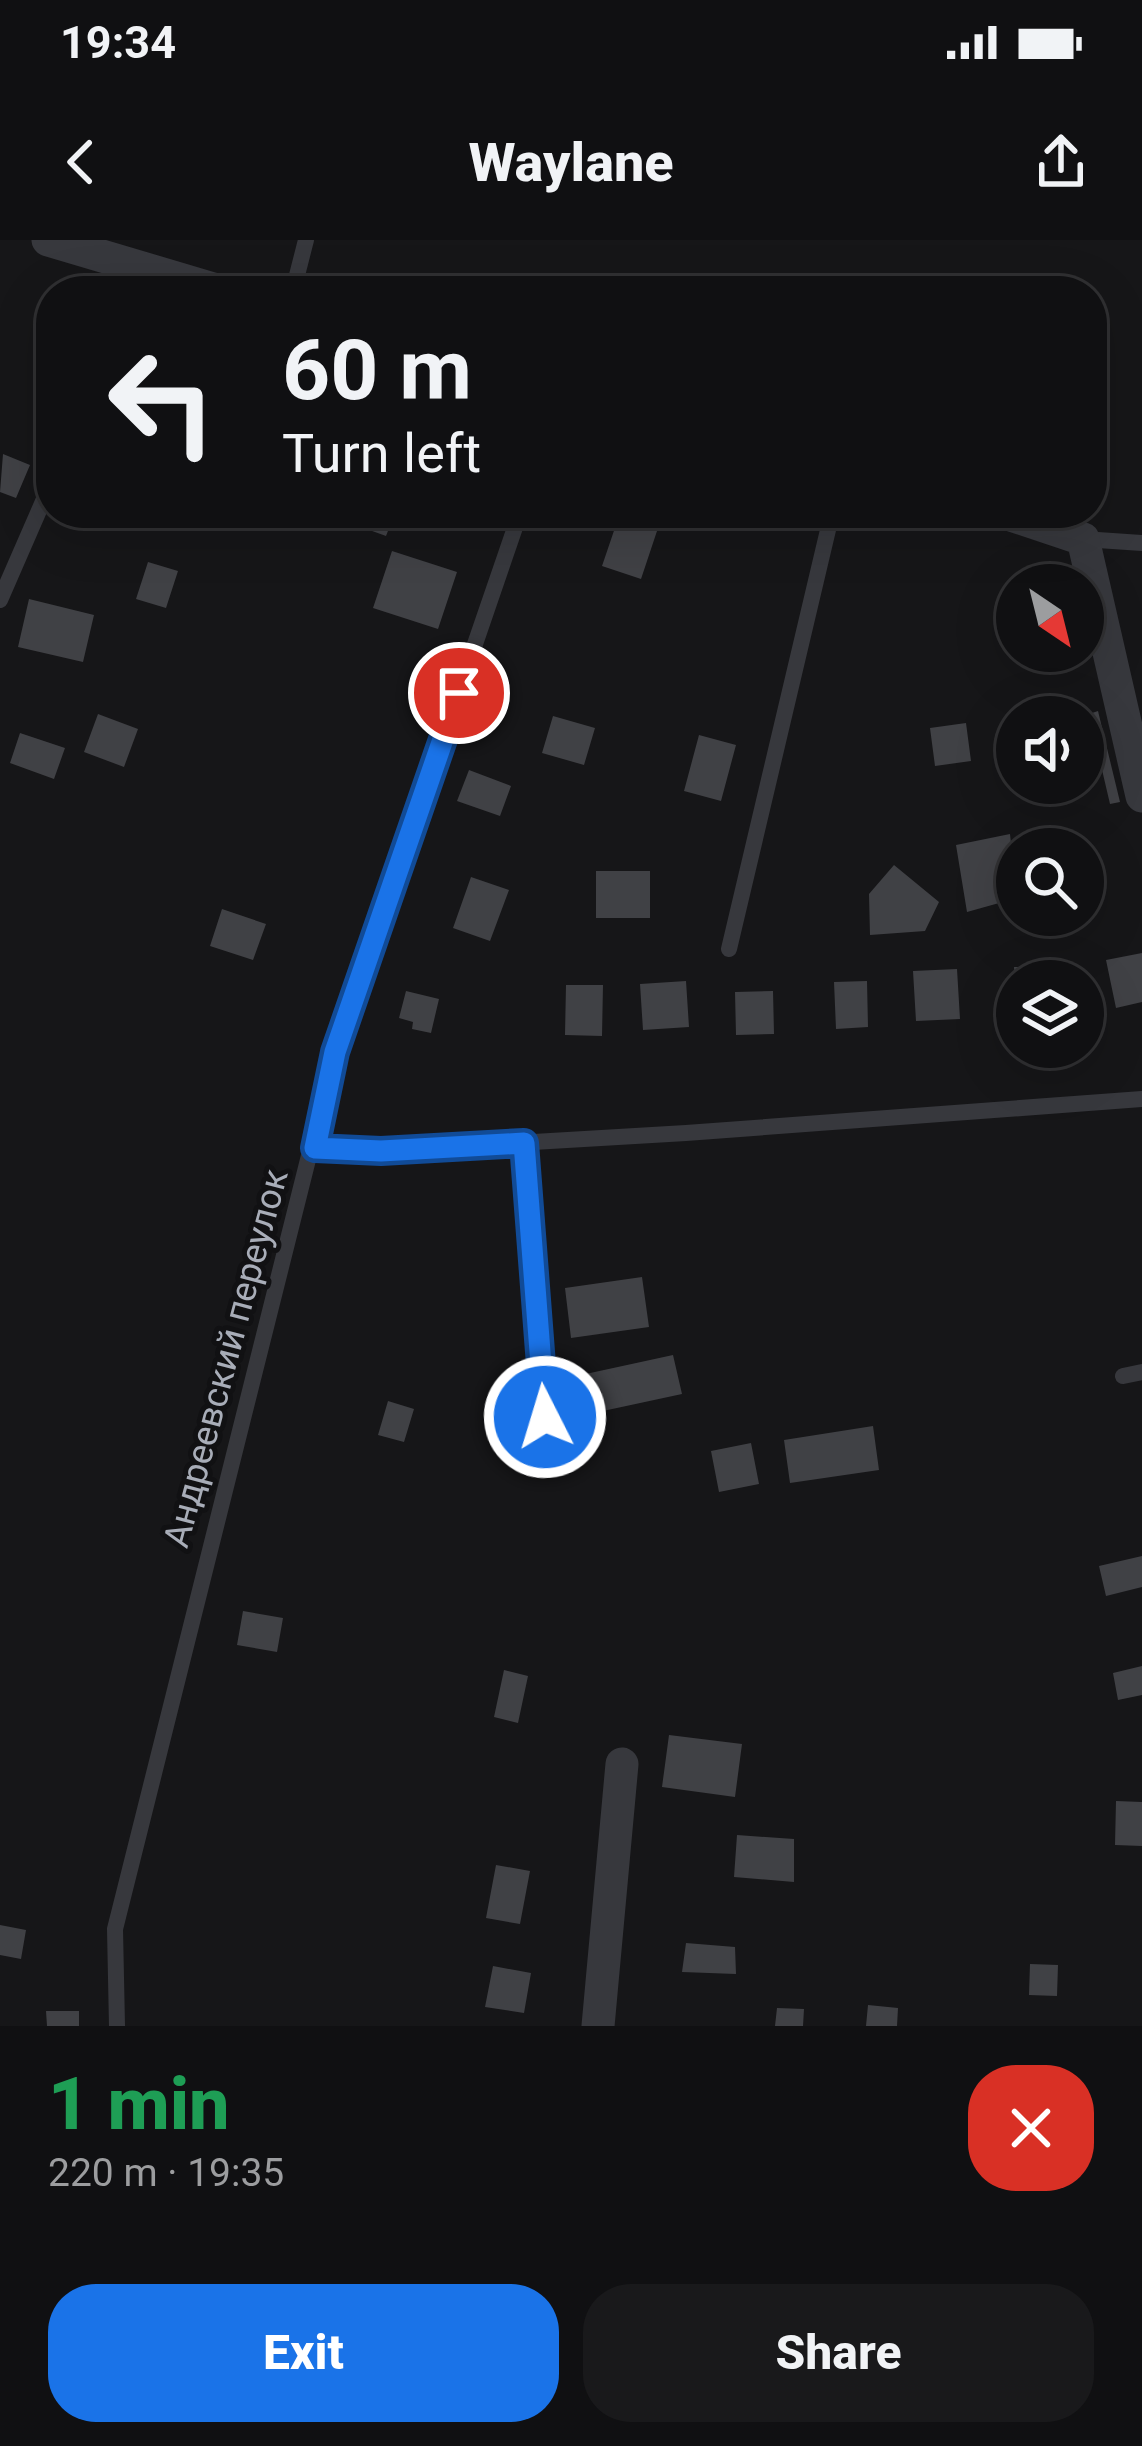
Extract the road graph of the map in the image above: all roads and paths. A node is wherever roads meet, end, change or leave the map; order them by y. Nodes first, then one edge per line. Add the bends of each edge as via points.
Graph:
1 (48, 240) edge
2 (306, 240) edge
3 (114, 276) edge
4 (296, 276) edge
5 (36, 517) edge
6 (515, 528) edge
7 (828, 528) edge
8 (1050, 528) edge
9 (1083, 539) junction
10 (1142, 543) edge
11 (0, 600) edge
12 (1142, 796) edge
13 (729, 949) dead end
14 (1142, 1100) edge
15 (524, 1143) junction
16 (315, 1148) junction
17 (1142, 1372) edge
18 (1123, 1376) dead end
19 (545, 1417) dead end
20 (622, 1764) dead end
21 (117, 2026) edge
22 (598, 2026) edge

1 - 3 street
2 - 4 lane
5 - 11 lane
6 - 16 lane, Андреевский переулок via 335,1052
7 - 13 lane
8 - 9 street
9 - 10 lane
9 - 12 street
14 - 15 lane
15 - 16 lane
15 - 19 lane
16 - 21 lane, Андреевский переулок via 115,1929
17 - 18 lane
20 - 22 street

